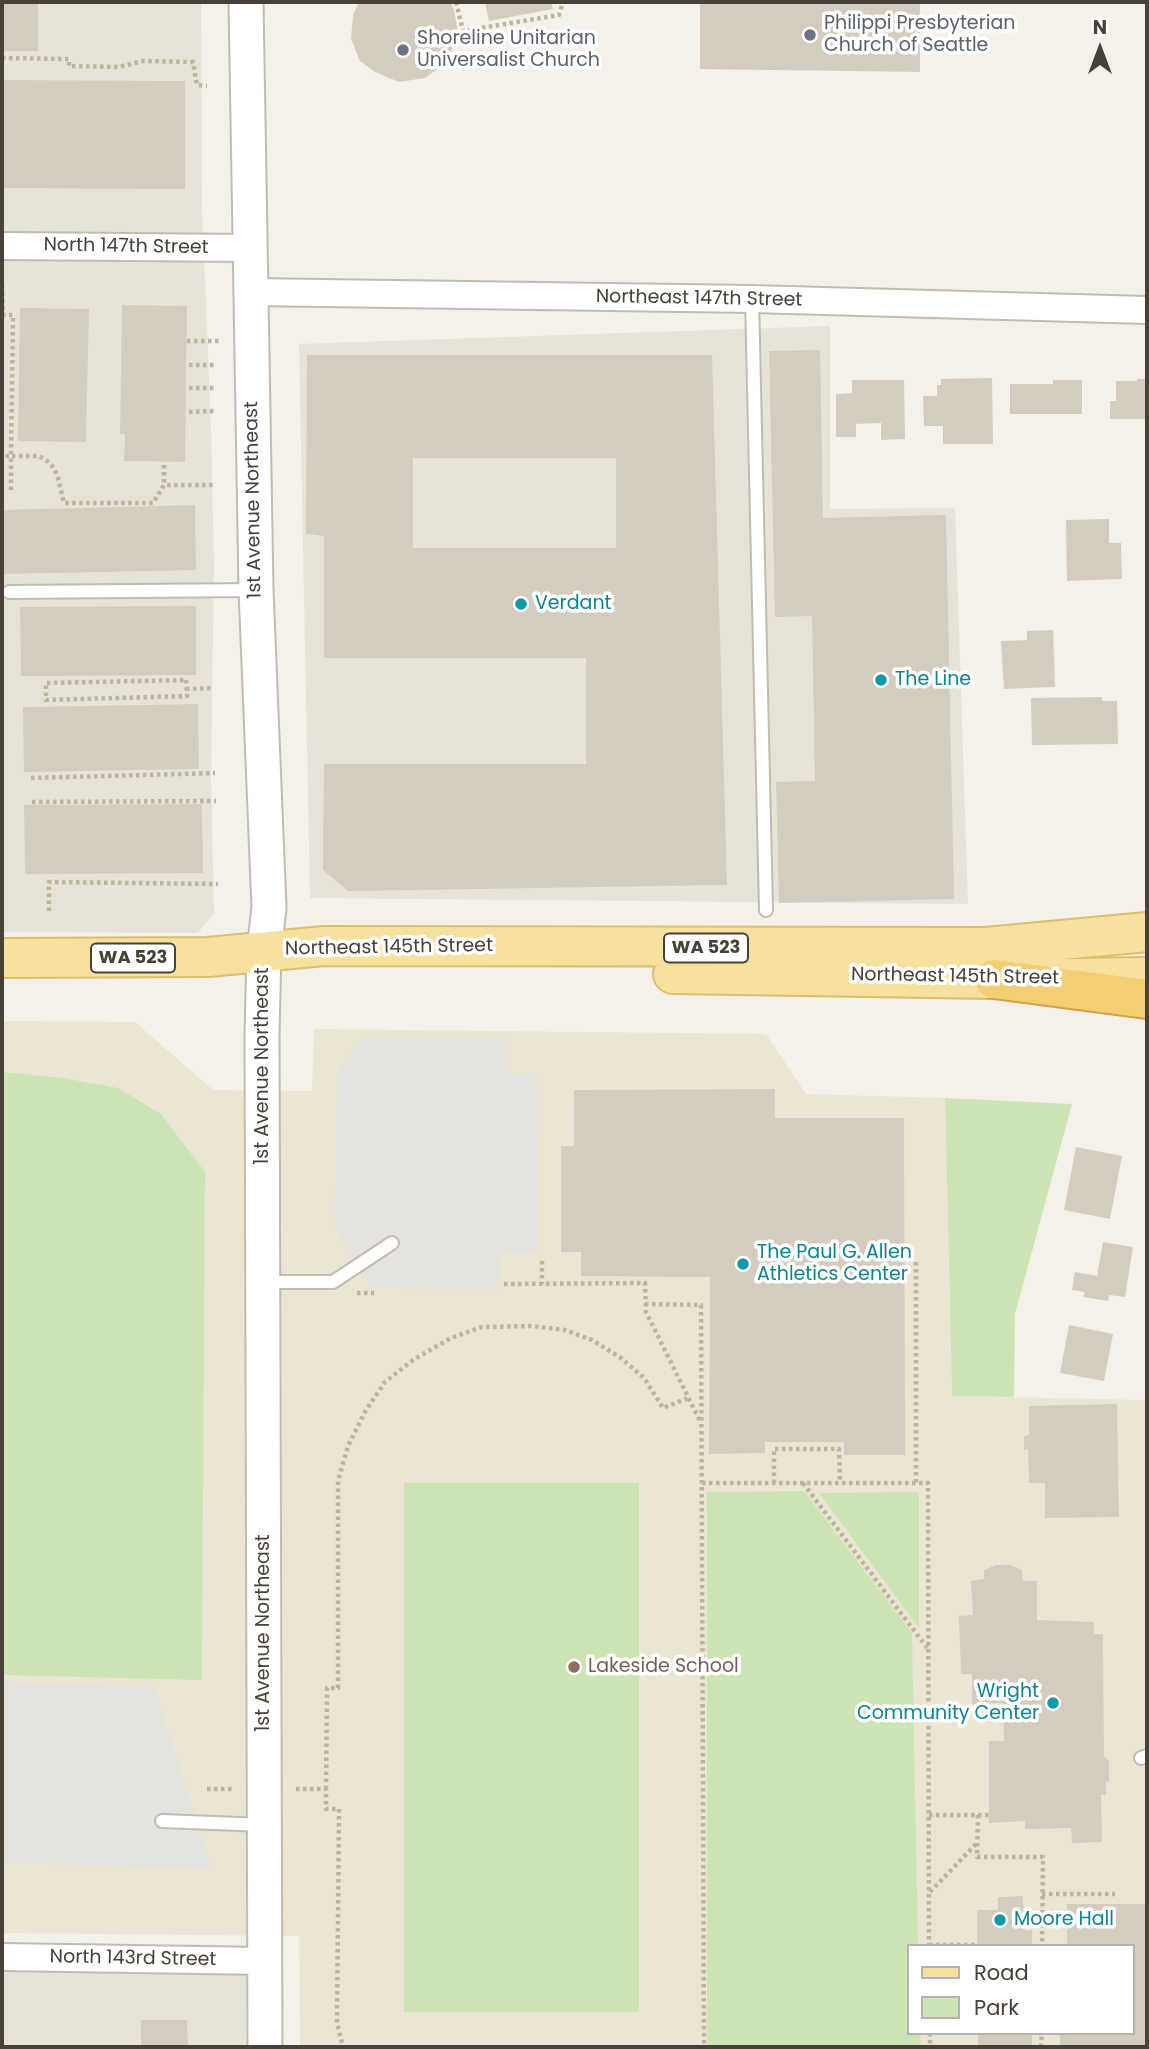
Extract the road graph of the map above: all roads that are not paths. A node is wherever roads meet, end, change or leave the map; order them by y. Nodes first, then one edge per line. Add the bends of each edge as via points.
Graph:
1 (246, 2) edge
2 (2, 246) edge
3 (251, 248) junction
4 (250, 292) junction
5 (752, 299) junction
6 (1147, 310) edge
7 (256, 590) junction
8 (9, 592) dead end
9 (766, 911) dead end
10 (1147, 932) edge
11 (264, 951) junction
12 (2, 958) edge
13 (1147, 977) edge
14 (994, 979) junction
15 (1147, 999) edge
16 (392, 1242) dead end
17 (263, 1282) junction
18 (162, 1821) dead end
19 (264, 1825) junction
20 (2, 1957) edge
21 (265, 1961) junction
22 (265, 2047) edge

1 - 3 street, 1st Avenue Northeast
2 - 3 street, North 147th Street
3 - 4 street, 1st Avenue Northeast
4 - 5 street, Northeast 147th Street
4 - 7 street, 1st Avenue Northeast
5 - 6 street, Northeast 147th Street
5 - 9 lane
7 - 8 lane
7 - 11 street, 1st Avenue Northeast via 269,908
10 - 11 main road, Northeast 145th Street / WA 523 via 986,947 324,946
11 - 12 main road, WA 523 via 208,957
11 - 14 main road, Northeast 145th Street / WA 523 via 322,969
11 - 17 street, 1st Avenue Northeast
13 - 14 main road, Northeast 145th Street / WA 523
14 - 15 highway
16 - 17 lane via 333,1282
17 - 19 street, 1st Avenue Northeast
18 - 19 lane
19 - 21 street, 1st Avenue Northeast
20 - 21 street, North 143rd Street
21 - 22 street, 1st Avenue Northeast

